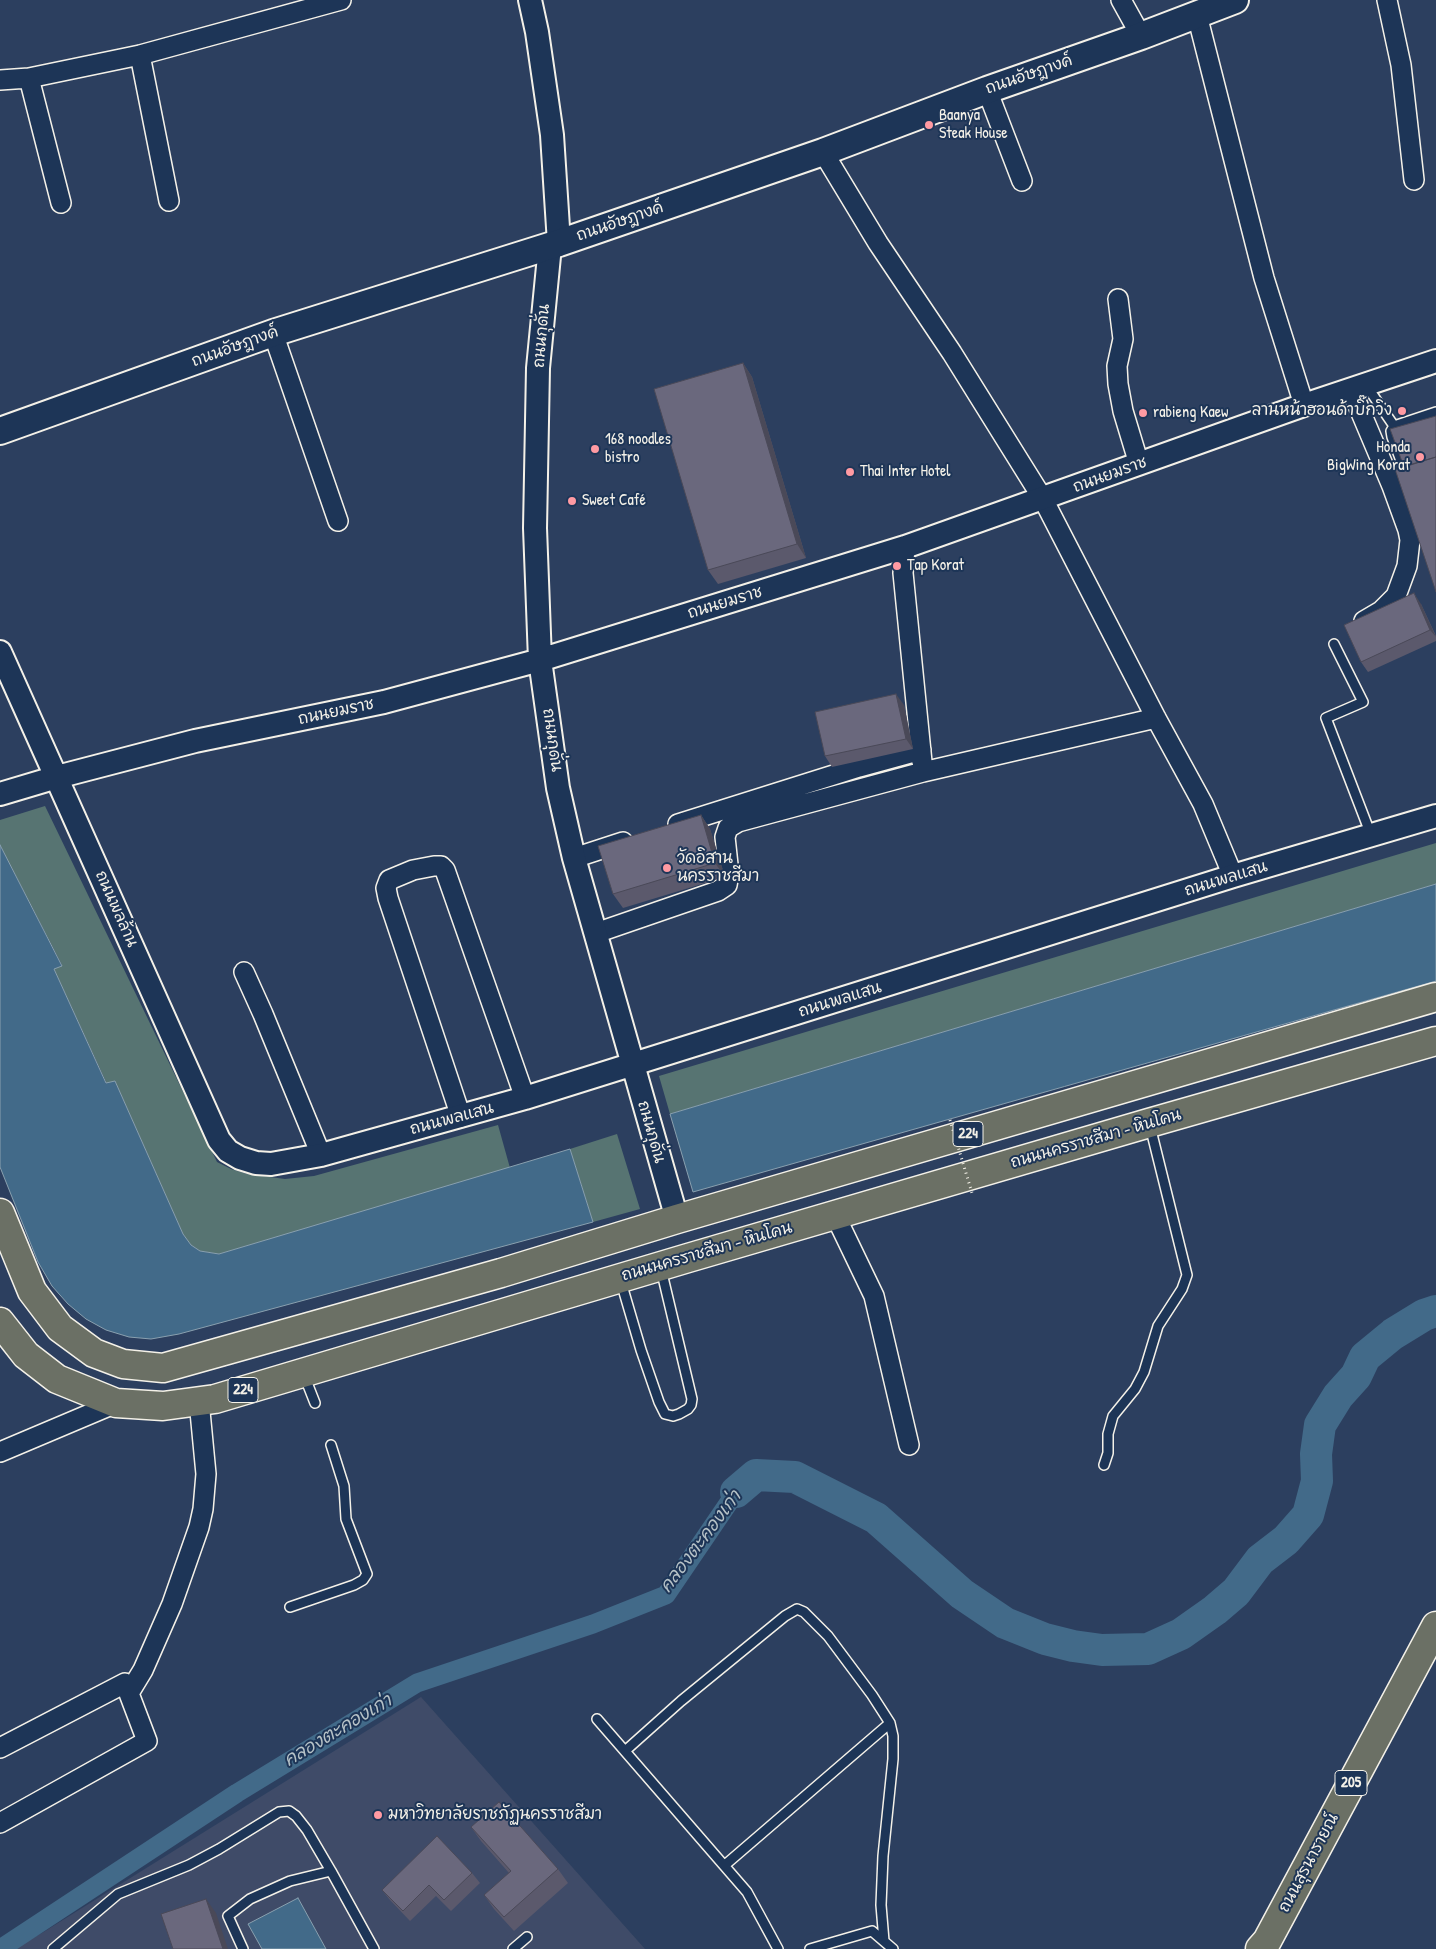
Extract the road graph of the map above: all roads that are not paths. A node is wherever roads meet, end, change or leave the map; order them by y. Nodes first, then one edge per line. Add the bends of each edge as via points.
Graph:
1 (341, 0) edge
2 (530, 0) edge
3 (1121, 0) edge
4 (1235, 0) edge
5 (1387, 0) edge
6 (1197, 15) junction
7 (1141, 36) junction
8 (140, 55) junction
9 (29, 78) junction
10 (0, 80) edge
11 (987, 90) junction
12 (823, 152) junction
13 (1414, 180) dead end
14 (1022, 181) dead end
15 (169, 200) dead end
16 (61, 203) dead end
17 (555, 244) junction
18 (1118, 300) dead end
19 (274, 333) junction
20 (1436, 361) edge
21 (1358, 387) junction
22 (1304, 405) junction
23 (1436, 412) edge
24 (1394, 426) junction
25 (0, 431) edge
26 (1140, 464) junction
27 (1412, 488) edge
28 (1043, 499) junction
29 (338, 521) dead end
30 (905, 547) junction
31 (1341, 638) joint
32 (0, 652) edge
33 (540, 660) junction
34 (1156, 718) junction
35 (921, 750) junction
36 (923, 772) junction
37 (56, 777) junction
38 (0, 794) edge
39 (1436, 816) edge
40 (657, 831) edge
41 (1371, 836) junction
42 (639, 837) edge
43 (574, 858) junction
44 (1233, 876) junction
45 (596, 933) junction
46 (244, 972) dead end
47 (1436, 997) edge
48 (1436, 1041) edge
49 (632, 1065) junction
50 (525, 1098) junction
51 (461, 1117) junction
52 (1149, 1123) junction
53 (321, 1155) junction
54 (240, 1158) joint
55 (0, 1213) edge
56 (834, 1215) junction
57 (677, 1219) junction
58 (688, 1258) junction
59 (660, 1266) junction
60 (620, 1278) junction
61 (0, 1322) edge
62 (303, 1372) junction
63 (199, 1401) junction
64 (116, 1403) junction
65 (314, 1403) dead end
66 (331, 1445) dead end
67 (909, 1445) dead end
68 (0, 1452) edge
69 (1104, 1465) dead end
70 (290, 1607) dead end
71 (1436, 1626) edge
72 (129, 1693) junction
73 (597, 1719) dead end
74 (890, 1723) junction
75 (0, 1748) edge
76 (625, 1751) junction
77 (0, 1823) edge
78 (725, 1865) junction
79 (331, 1871) junction
80 (527, 1937) dead end
81 (884, 1940) junction
82 (1264, 1946) edge
83 (53, 1949) edge
84 (242, 1949) edge
85 (374, 1949) edge
86 (513, 1949) edge
87 (778, 1949) edge
88 (810, 1949) edge
89 (893, 1949) edge

1 - 8 street
2 - 17 street, ถนนกุดั่น via 538,32 552,135
3 - 7 street
4 - 6 main road, ถนนอัษฎางค์
5 - 13 street via 1401,65
6 - 7 main road, ถนนอัษฎางค์
6 - 22 street via 1264,278
7 - 11 main road, ถนนอัษฎางค์
8 - 9 street
8 - 15 street
9 - 10 street
9 - 16 street
11 - 12 main road, ถนนอัษฎางค์
11 - 14 street
12 - 17 main road, ถนนอัษฎางค์
12 - 28 street via 878,244 952,353
17 - 19 main road, ถนนอัษฎางค์
17 - 33 street, ถนนกุดั่น via 538,368 535,528
18 - 26 street via 1123,339 1117,366 1118,384 1123,412
19 - 25 main road, ถนนอัษฎางค์
19 - 29 street
20 - 21 street, ถนนยมราช
21 - 22 street, ถนนยมราช
21 - 24 lane
21 - 31 street via 1410,540 1407,566 1396,596
22 - 26 street, ถนนยมราช
23 - 24 lane
24 - 27 lane via 1392,437
26 - 28 street, ถนนยมราช
28 - 30 street, ถนนยมราช
28 - 34 street
30 - 33 street, ถนนยมราช
30 - 35 street via 903,573
31 - 41 lane via 1363,702 1326,718
32 - 37 street, ถนนพลล้าน
33 - 37 street, ถนนยมราช via 384,702 195,741
33 - 43 street, ถนนกุดั่น via 558,788
34 - 36 street
34 - 44 street via 1204,804
35 - 36 street
35 - 40 street
36 - 45 street via 734,823 725,837 729,880 723,888
37 - 38 street, ถนนยมราช
37 - 54 street, ถนนพลล้าน via 219,1140
39 - 41 street, ถนนพลแสน
41 - 44 street, ถนนพลแสน
42 - 43 street
43 - 45 street, ถนนกุดั่น
44 - 49 street, ถนนพลแสน
45 - 49 street, ถนนกุดั่น
46 - 53 street
47 - 57 main road, 224
48 - 52 main road, ถนนนครราชสีมา - หินโคน / 224
49 - 50 street, ถนนพลแสน
49 - 57 street, ถนนกุดั่น
50 - 51 street, ถนนพลแสน
50 - 51 street via 445,870 434,866 413,870 388,880 386,888
51 - 53 street, ถนนพลแสน
52 - 56 main road, ถนนนครราชสีมา - หินโคน / 224
52 - 69 lane via 1187,1276 1182,1290 1158,1326 1144,1372 1113,1416
53 - 54 street, ถนนพลแสน via 271,1164
55 - 57 main road, 224 via 32,1291 60,1328 94,1353 123,1364 164,1368 501,1273
56 - 58 main road, ถนนนครราชสีมา - หินโคน / 224
56 - 67 street via 874,1296
57 - 58 main road
58 - 59 main road, ถนนนครราชสีมา - หินโคน / 224
59 - 60 main road, ถนนนครราชสีมา - หินโคน / 224
59 - 60 lane via 692,1399 688,1409 673,1416 665,1414 658,1402
60 - 62 main road, ถนนนครราชสีมา - หินโคน / 224
61 - 64 main road, ถนนนครราชสีมา - หินโคน / 224 via 26,1355 57,1379
62 - 63 main road, ถนนนครราชสีมา - หินโคน / 224
62 - 65 lane
63 - 64 main road, ถนนนครราชสีมา - หินโคน / 224 via 163,1406
63 - 72 street via 206,1474 199,1527 162,1628
64 - 68 street
66 - 70 lane via 344,1486 346,1520 367,1574 363,1580 346,1588
71 - 82 main road, ถนนสุรนารายณ์ / 205
72 - 75 street via 125,1682
72 - 77 street via 148,1741
73 - 76 lane
74 - 76 lane via 828,1636 797,1609
74 - 78 lane
74 - 81 lane via 893,1760 883,1856 881,1905
76 - 78 lane
78 - 87 lane via 747,1892
79 - 83 lane via 296,1816 289,1811 278,1812 190,1866 118,1894
79 - 84 lane via 290,1881 250,1899 228,1916
79 - 85 lane
80 - 86 lane
81 - 88 lane via 872,1931
81 - 89 lane

